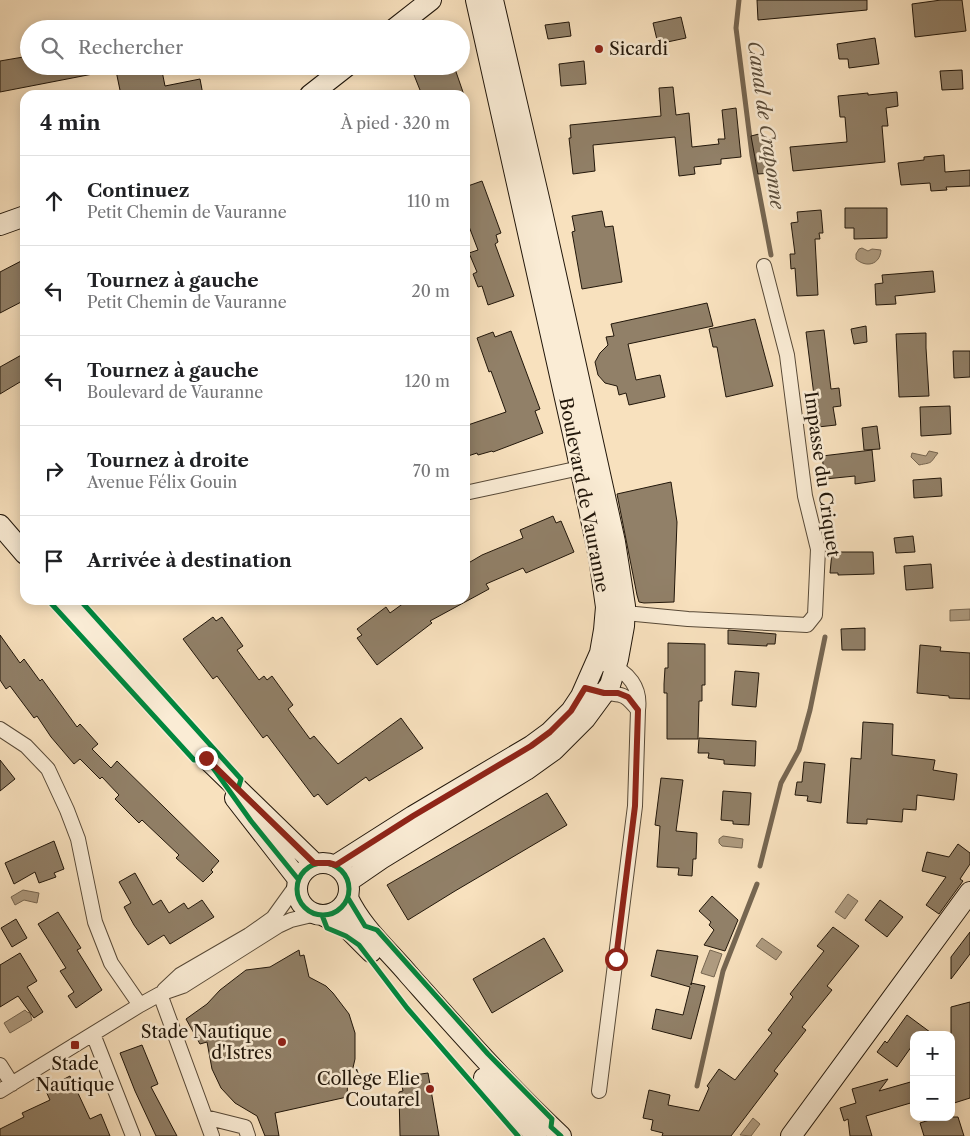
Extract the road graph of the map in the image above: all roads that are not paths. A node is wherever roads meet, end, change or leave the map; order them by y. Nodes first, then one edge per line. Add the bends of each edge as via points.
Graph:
1 (431, 0) edge
2 (476, 0) edge
3 (493, 0) edge
4 (504, 0) edge
5 (405, 20) edge
6 (502, 41) junction
7 (336, 75) edge
8 (316, 90) edge
9 (20, 218) edge
10 (0, 225) edge
11 (764, 266) dead end
12 (580, 468) junction
13 (470, 492) edge
14 (0, 525) edge
15 (20, 548) edge
16 (69, 605) edge
17 (625, 613) junction
18 (606, 664) junction
19 (595, 691) junction
20 (638, 710) junction
21 (0, 729) edge
22 (206, 758) junction
23 (314, 863) junction
24 (336, 865) junction
25 (297, 883) junction
26 (348, 889) junction
27 (970, 892) edge
28 (319, 915) junction
29 (160, 994) junction
30 (140, 1005) junction
31 (93, 1034) junction
32 (0, 1065) edge
33 (12, 1084) junction
34 (599, 1091) dead end
35 (0, 1092) edge
36 (205, 1118) junction
37 (133, 1136) edge
38 (212, 1136) edge
39 (248, 1136) edge
40 (536, 1136) edge
41 (561, 1136) edge
42 (791, 1136) edge

1 - 5 street
2 - 12 street, Boulevard de Vauranne
3 - 6 street, Boulevard de Vauranne
4 - 6 street, Boulevard de Vauranne via 508,28
6 - 17 street, Boulevard de Vauranne via 615,542
7 - 8 street
9 - 10 street
11 - 17 street, Impasse du Criquet via 786,355 805,496 818,549 815,615 807,625
12 - 13 street
12 - 18 street, Boulevard de Vauranne via 606,607 600,653
14 - 15 street
16 - 22 street
17 - 18 street, Boulevard de Vauranne via 624,626
18 - 19 street, Boulevard de Vauranne
18 - 20 street via 623,671 637,688
19 - 20 street via 628,697
19 - 24 street, Boulevard de Vauranne via 531,746
19 - 26 street, Boulevard de Vauranne via 585,719 554,750 381,859
20 - 34 street via 635,806
21 - 30 street via 26,746 48,769 78,839 94,922 110,963
22 - 23 street
22 - 25 street
23 - 24 street
23 - 25 street via 304,870
24 - 26 street via 342,870
25 - 28 street via 299,901
25 - 29 street via 273,918 180,975
26 - 28 street via 344,905 338,911
26 - 41 street via 353,909 365,926 493,1070
27 - 42 street
28 - 29 street via 291,920 183,986
28 - 40 street via 345,926 356,935
29 - 30 street
29 - 36 street
30 - 31 street
31 - 33 street
31 - 37 street
32 - 33 street
33 - 35 street
36 - 38 street
36 - 39 street via 245,1127

